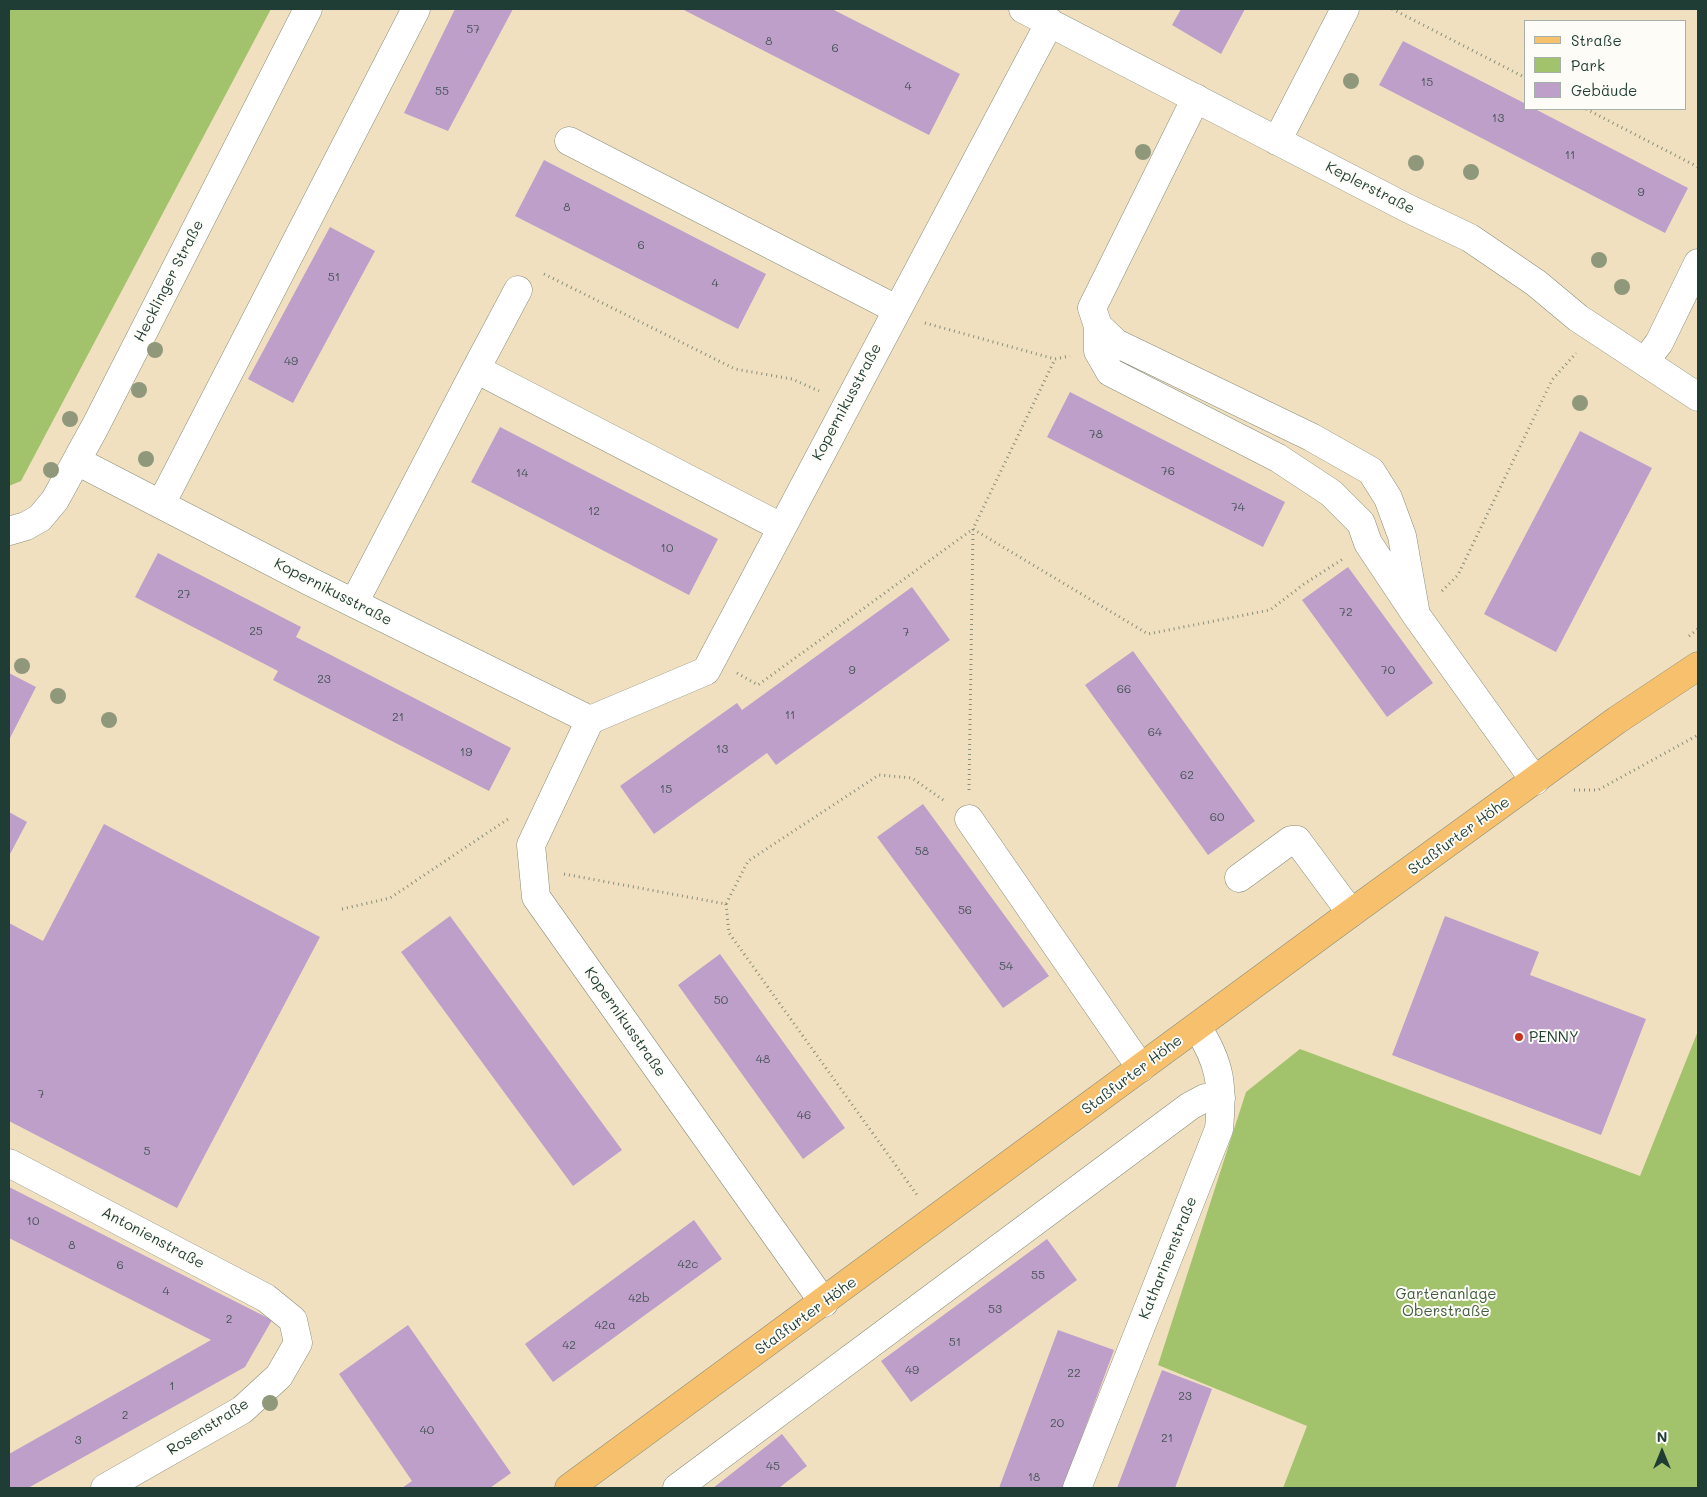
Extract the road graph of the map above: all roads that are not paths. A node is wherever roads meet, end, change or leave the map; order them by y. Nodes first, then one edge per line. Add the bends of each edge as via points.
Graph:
1 (308, 9) edge
2 (416, 9) edge
3 (1023, 9) edge
4 (1345, 9) edge
5 (1050, 22) junction
6 (1196, 98) junction
7 (569, 141) dead end
8 (1277, 141) junction
9 (1698, 264) edge
10 (518, 290) road end
11 (896, 310) junction
12 (1096, 328) junction
13 (1645, 361) junction
14 (476, 369) junction
15 (1698, 397) edge
16 (77, 461) junction
17 (160, 504) junction
18 (781, 527) junction
19 (9, 531) edge
20 (354, 603) junction
21 (1416, 615) junction
22 (1698, 666) edge
23 (590, 720) junction
24 (1535, 781) junction
25 (968, 819) road end
26 (1238, 878) dead end
27 (1351, 913) junction
28 (1196, 1027) junction
29 (1141, 1068) junction
30 (1222, 1098) junction
31 (9, 1163) edge
32 (824, 1303) junction
33 (293, 1320) joint
34 (105, 1488) edge
35 (569, 1488) edge
36 (677, 1488) edge
37 (1077, 1488) edge

1 - 16 street, Hecklinger Straße
2 - 17 street
3 - 5 street, Keplerstraße
4 - 8 street
5 - 6 street, Keplerstraße
5 - 11 street, Kopernikusstraße
6 - 8 street, Keplerstraße
6 - 12 street
7 - 11 street
8 - 13 street, Keplerstraße via 1470,238 1536,283 1578,318
9 - 13 street via 1666,328
10 - 14 street
11 - 18 street, Kopernikusstraße
12 - 21 street via 1110,372 1278,458 1331,493 1361,522 1368,543
12 - 21 street via 1116,343 1311,437 1371,471 1388,498 1402,536
13 - 15 street, Keplerstraße
14 - 18 street
14 - 20 street
16 - 17 street, Kopernikusstraße
16 - 19 street, Hecklinger Straße via 55,500 40,518
17 - 20 street, Kopernikusstraße
18 - 23 street, Kopernikusstraße via 706,671
20 - 23 street, Kopernikusstraße
21 - 24 street
22 - 24 main road, Staßfurter Höhe via 1617,720
23 - 32 street, Kopernikusstraße via 531,845 536,897
24 - 27 main road, Staßfurter Höhe
25 - 29 street
26 - 27 street via 1291,840 1297,840
27 - 28 main road, Staßfurter Höhe
28 - 29 main road, Staßfurter Höhe
28 - 30 street, Katharinenstraße via 1216,1060
29 - 32 main road, Staßfurter Höhe
30 - 36 street via 1205,1098 1190,1106
30 - 37 street, Katharinenstraße via 1218,1130
31 - 33 street, Antonienstraße via 266,1298
32 - 35 main road, Staßfurter Höhe
33 - 34 street, Rosenstraße via 298,1342 279,1376 242,1410

